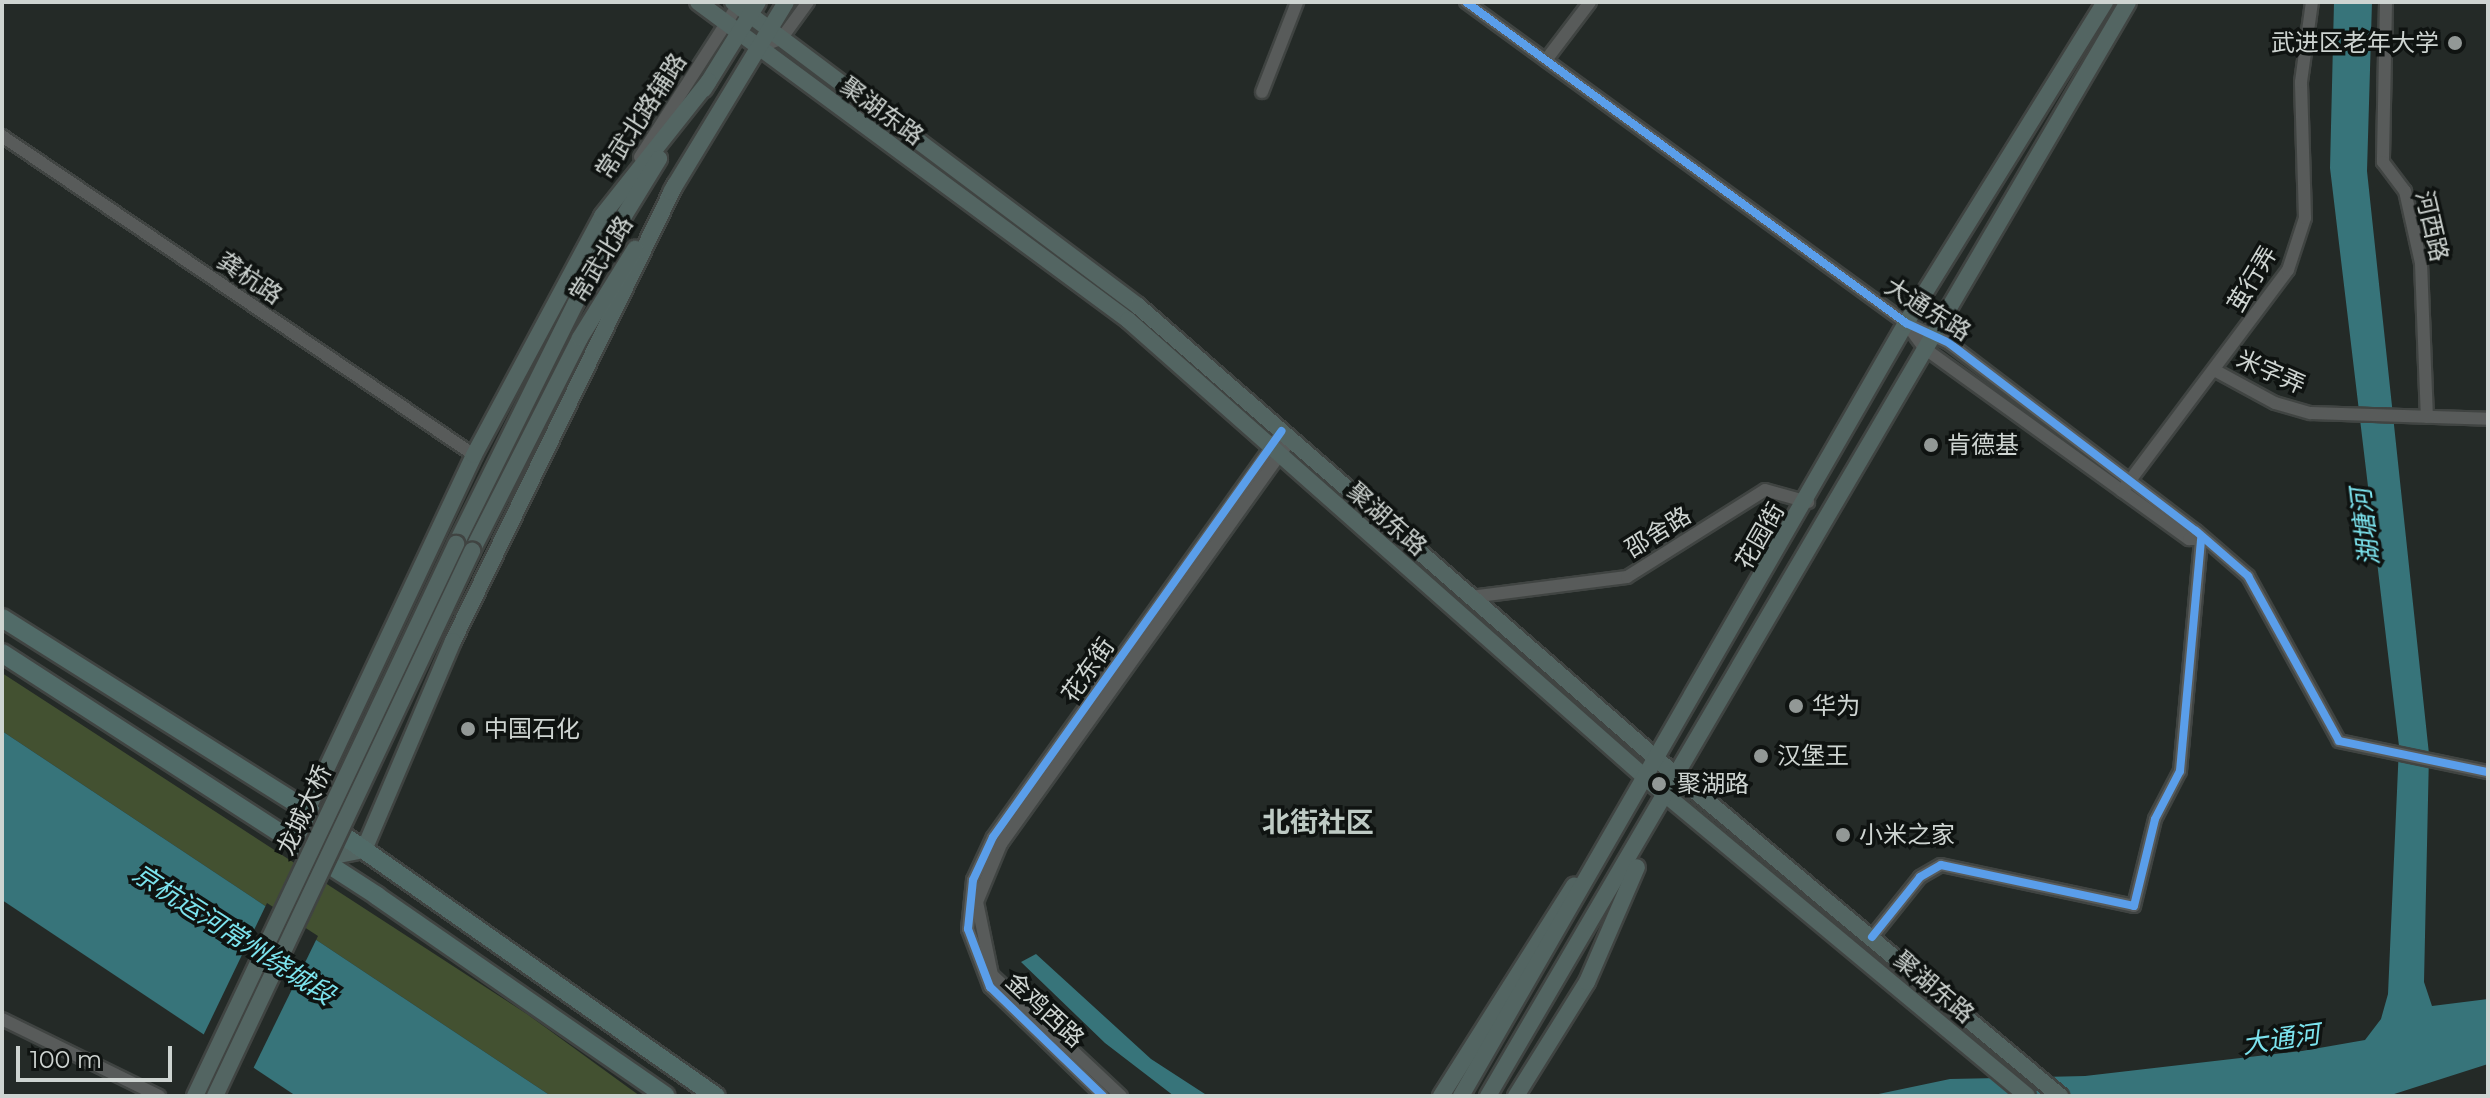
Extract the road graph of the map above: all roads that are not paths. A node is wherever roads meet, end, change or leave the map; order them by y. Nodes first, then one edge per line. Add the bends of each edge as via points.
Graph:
1 (698, 2) edge
2 (786, 2) edge
3 (808, 2) edge
4 (1297, 2) edge
5 (1466, 2) edge
6 (1590, 2) edge
7 (2105, 2) edge
8 (2128, 2) edge
9 (2312, 2) edge
10 (2386, 2) edge
11 (744, 5) edge
12 (733, 28) junction
13 (776, 34) junction
14 (757, 48) junction
15 (1546, 60) junction
16 (709, 81) junction
17 (1262, 92) dead end
18 (2, 136) edge
19 (675, 185) junction
20 (602, 216) junction
21 (597, 260) junction
22 (1906, 323) junction
23 (1933, 332) junction
24 (1924, 348) junction
25 (2216, 371) junction
26 (2427, 417) junction
27 (2488, 419) edge
28 (1287, 435) junction
29 (1275, 452) junction
30 (474, 455) junction
31 (2130, 480) junction
32 (2122, 491) junction
33 (1808, 502) junction
34 (2201, 539) junction
35 (456, 544) joint
36 (472, 551) joint
37 (1471, 597) junction
38 (2, 618) edge
39 (2, 653) edge
40 (1659, 761) junction
41 (2488, 772) edge
42 (1679, 778) junction
43 (1648, 780) junction
44 (1669, 796) junction
45 (307, 810) junction
46 (364, 850) junction
47 (319, 859) junction
48 (1872, 937) junction
49 (976, 945) junction
50 (2, 1019) edge
51 (159, 1096) edge
52 (195, 1096) edge
53 (215, 1096) edge
54 (666, 1096) edge
55 (716, 1096) edge
56 (1103, 1096) edge
57 (1121, 1096) edge
58 (1441, 1096) edge
59 (1461, 1096) edge
60 (1488, 1096) edge
61 (1516, 1096) edge
62 (2027, 1096) edge
63 (2060, 1096) edge

1 - 12 main road, 聚湖东路
2 - 13 main road, 常武北路
3 - 13 street
4 - 17 street
5 - 15 street, 大通东路
6 - 15 street
7 - 22 main road, 花园街
8 - 23 main road, 花园街
9 - 25 street, 茧行弄 via 2301,82 2305,218 2288,270
10 - 26 street, 河西路 via 2383,162 2405,191 2421,263
11 - 12 main road, 常武北路
11 - 13 main road, 聚湖东路
12 - 14 main road, 聚湖东路
12 - 16 main road, 常武北路
12 - 20 street, 常武北路辅路
13 - 14 main road, 常武北路
13 - 28 main road, 聚湖东路 via 1138,306
14 - 19 main road, 常武北路
14 - 29 main road, 聚湖东路 via 1128,320
15 - 22 street, 大通东路
16 - 20 main road
16 - 21 main road, 常武北路
18 - 30 street, 龚杭路
19 - 36 main road, 常武北路 via 580,338
19 - 46 main road via 453,641
20 - 21 street, 常武北路辅路
20 - 30 main road
21 - 35 main road, 常武北路
22 - 23 street, 大通东路
22 - 24 street, 大通东路
22 - 33 main road, 花园街
23 - 24 main road, 花园街
23 - 31 street, 大通东路
24 - 32 street, 大通东路
24 - 42 main road, 花园街
25 - 26 street, 米字弄 via 2275,403 2355,415
25 - 31 street, 茧行弄
26 - 27 street
28 - 29 street, 花东街
28 - 37 main road, 聚湖东路
29 - 43 main road, 聚湖东路
29 - 49 street, 花东街 via 993,837 968,902
30 - 45 main road
31 - 32 street, 茧行弄
31 - 34 street, 大通东路
32 - 34 street, 大通东路 via 2189,539
33 - 37 street, 邵舍路 via 1765,490 1627,577
33 - 40 main road, 花园街
34 - 41 street, 大通东路 via 2248,576 2339,741
34 - 48 street via 2180,771 2155,819 2134,906 1941,865 1920,877
35 - 52 main road, 龙城大桥, bridge
36 - 53 main road, 龙城大桥, bridge
37 - 40 main road, 聚湖东路
38 - 45 highway
39 - 47 highway
40 - 42 main road, 聚湖东路
40 - 43 main road, 花园街
42 - 44 main road, 花园街
42 - 48 main road, 聚湖东路
43 - 44 main road, 聚湖东路
43 - 58 main road
43 - 59 main road, 花园街
44 - 60 main road, 花园街
44 - 61 main road via 1587,982
44 - 62 main road, 聚湖东路
45 - 46 highway
45 - 47 main road
46 - 47 main road
46 - 55 highway
47 - 54 highway
48 - 63 main road, 聚湖东路
49 - 56 street, 金鸡西路 via 990,987
49 - 57 street, 金鸡西路 via 1010,996
50 - 51 street

